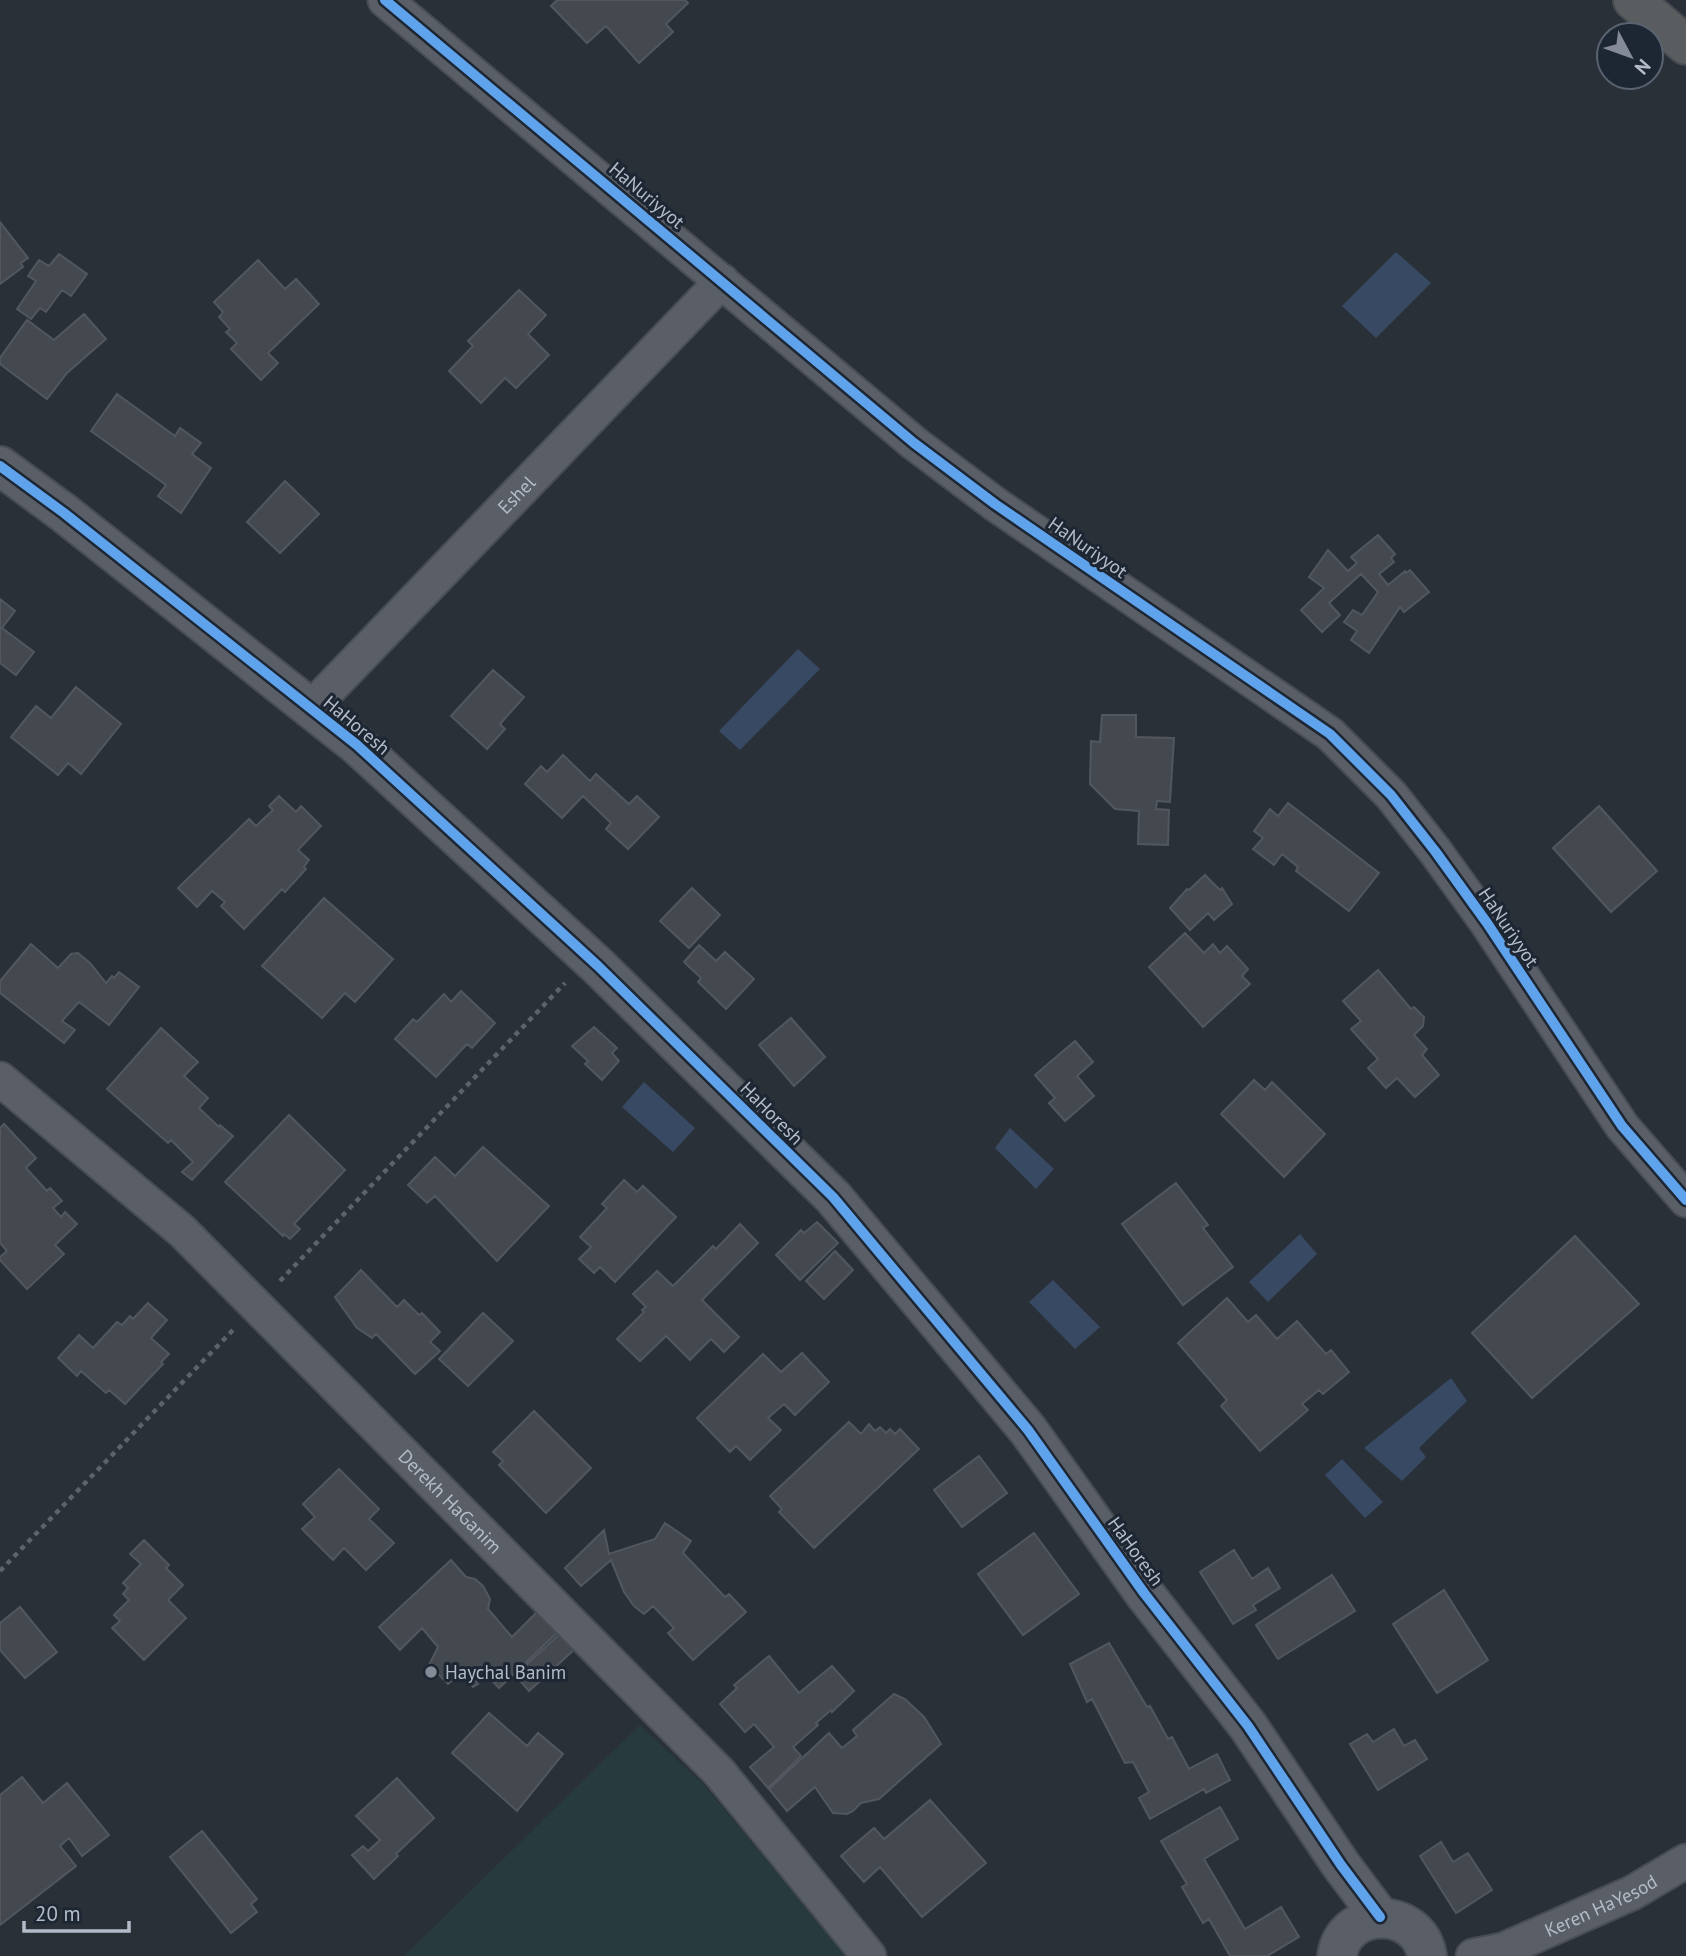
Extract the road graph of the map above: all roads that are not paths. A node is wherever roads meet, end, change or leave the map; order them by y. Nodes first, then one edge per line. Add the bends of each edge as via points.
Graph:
1 (385, 0) edge
2 (1633, 0) edge
3 (1686, 45) edge
4 (722, 281) junction
5 (0, 466) edge
6 (311, 709) junction
7 (0, 1079) edge
8 (1686, 1200) edge
9 (1686, 1861) edge
10 (1380, 1917) junction
11 (869, 1956) edge
12 (1337, 1956) edge
13 (1427, 1956) edge
14 (1473, 1956) edge

1 - 4 street, HaNuriyyot
2 - 3 highway
4 - 6 street, Eshel
4 - 8 street, HaNuriyyot via 914,443 995,504 1330,734 1391,795 1435,850 1622,1126
5 - 6 street, HaHoresh
6 - 10 street, HaHoresh via 357,745 589,958 833,1197 1028,1430 1144,1593 1248,1726
7 - 11 street, Derekh HaGanim via 182,1231 719,1772
9 - 14 street, Keren HaYesod via 1632,1893 1503,1950
10 - 12 street via 1364,1920 1346,1933
10 - 13 street via 1408,1925 1419,1936

